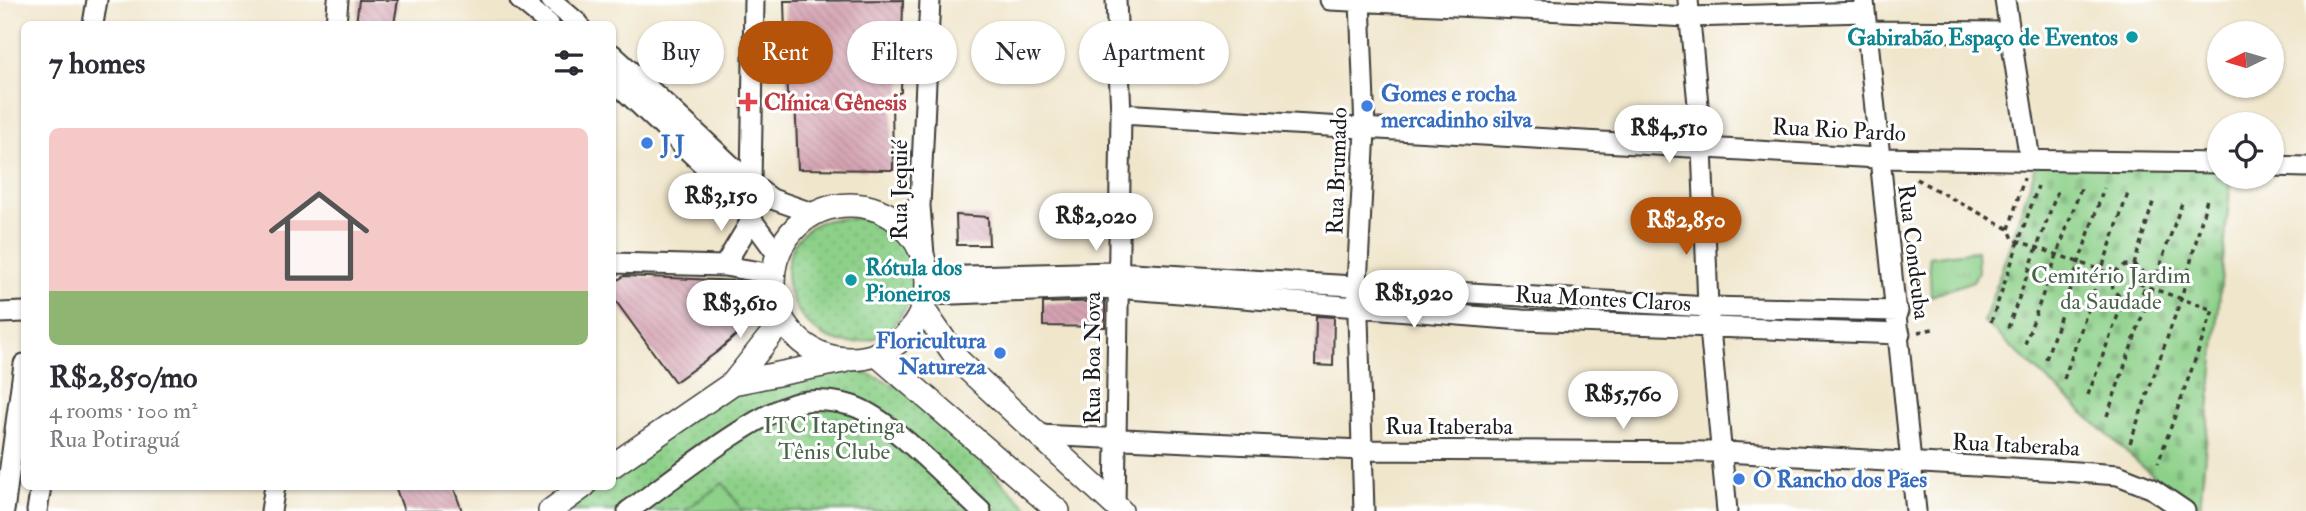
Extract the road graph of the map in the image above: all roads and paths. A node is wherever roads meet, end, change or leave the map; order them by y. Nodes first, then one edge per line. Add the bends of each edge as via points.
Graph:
1 (97, 0) edge
2 (338, 0) edge
3 (520, 0) edge
4 (551, 0) edge
5 (754, 0) edge
6 (930, 0) edge
7 (1116, 0) edge
8 (1330, 0) edge
9 (2005, 0) edge
10 (1360, 1) edge
11 (1688, 8) edge
12 (1864, 14) edge
13 (94, 21) edge
14 (336, 21) edge
15 (545, 21) edge
16 (576, 21) edge
17 (2009, 32) junction
18 (616, 58) edge
19 (616, 83) edge
20 (1121, 114) junction
21 (1365, 130) junction
22 (1702, 146) junction
23 (1877, 158) junction
24 (2030, 159) junction
25 (2207, 163) edge
26 (2284, 166) edge
27 (2306, 167) edge
28 (1913, 177) dead end
29 (751, 184) junction
30 (2038, 186) dead end
31 (2059, 187) dead end
32 (2081, 188) dead end
33 (2104, 188) dead end
34 (2128, 193) dead end
35 (2154, 199) dead end
36 (2207, 199) dead end
37 (2183, 200) dead end
38 (920, 206) junction
39 (815, 214) junction
40 (893, 217) junction
41 (751, 221) junction
42 (2009, 229) junction
43 (2019, 241) junction
44 (2036, 248) junction
45 (2057, 255) junction
46 (616, 263) edge
47 (2080, 263) junction
48 (774, 264) junction
49 (2134, 265) junction
50 (724, 266) junction
51 (2102, 271) junction
52 (2113, 275) junction
53 (1116, 280) junction
54 (926, 284) junction
55 (2146, 287) junction
56 (2154, 289) junction
57 (1358, 295) junction
58 (2124, 299) junction
59 (2181, 299) junction
60 (1708, 307) junction
61 (1898, 311) junction
62 (21, 312) edge
63 (0, 313) edge
64 (782, 321) junction
65 (1991, 321) dead end
66 (2008, 328) dead end
67 (1710, 330) junction
68 (1900, 334) junction
69 (2025, 344) dead end
70 (876, 354) junction
71 (851, 359) junction
72 (2046, 359) dead end
73 (2064, 379) dead end
74 (21, 381) edge
75 (733, 383) junction
76 (2088, 395) dead end
77 (2107, 416) dead end
78 (1039, 435) junction
79 (1117, 436) junction
80 (2130, 443) dead end
81 (1361, 450) junction
82 (1724, 452) junction
83 (616, 463) edge
84 (2158, 463) dead end
85 (1914, 465) junction
86 (5, 469) edge
87 (40, 490) edge
88 (274, 490) edge
89 (579, 490) edge
90 (1118, 509) edge
91 (4, 511) edge
92 (37, 511) edge
93 (271, 511) edge
94 (550, 511) edge
95 (628, 511) edge
96 (981, 511) edge
97 (1058, 511) edge
98 (1364, 511) edge
99 (1727, 511) edge
100 (1916, 511) edge
101 (2185, 511) edge

1 - 13 street
2 - 14 street
3 - 15 street
4 - 16 street
5 - 29 street
6 - 38 street, Rua Jequié
7 - 20 street, Rua Boa Nova
8 - 10 street
9 - 17 street
10 - 11 street
10 - 21 street, Rua Brumado
11 - 12 street
11 - 22 street
12 - 17 street
12 - 23 street, Rua Condeuba
17 - 24 street
18 - 29 street
19 - 41 street via 713,174
20 - 21 street, Rua Rio Pardo
20 - 53 street, Rua Boa Nova
21 - 22 street, Rua Rio Pardo
21 - 57 street, Rua Brumado
22 - 23 street, Rua Rio Pardo
22 - 60 street
23 - 24 street, Rua Rio Pardo
23 - 61 street, Rua Condeuba
24 - 25 street, Rua Rio Pardo
24 - 42 path
26 - 27 street
28 - 42 path
29 - 39 street via 772,199
30 - 43 path
31 - 44 path
32 - 45 path
33 - 47 path
34 - 51 path
35 - 49 path
36 - 59 path
37 - 56 path
38 - 40 street
38 - 54 street, Rua Jequié
39 - 40 main road via 851,207
39 - 48 main road via 796,226
40 - 54 main road via 911,233
41 - 48 street
41 - 50 street
42 - 43 path via 2010,238
43 - 44 path
43 - 65 path
44 - 45 path
44 - 66 path
45 - 47 path
45 - 69 path
46 - 50 street
47 - 51 path
47 - 72 path
48 - 50 street
48 - 64 main road via 775,303
49 - 52 path via 2123,265
49 - 55 path via 2142,270
51 - 52 path
51 - 73 path
52 - 55 path
52 - 58 path via 2111,284
53 - 54 street, Rua Montes Claros
53 - 57 street, Rua Montes Claros
53 - 79 street, Rua Boa Nova
54 - 70 main road via 911,330
54 - 78 main road via 959,361
55 - 56 path
55 - 58 path via 2132,300
56 - 59 path
56 - 77 path
57 - 60 street, Rua Montes Claros
57 - 67 street, Rua Montes Claros via 1522,320
57 - 81 street, Rua Brumado
58 - 76 path
59 - 80 path
59 - 84 path via 2213,310
60 - 61 street, Rua Montes Claros
60 - 67 street
61 - 68 street, Rua Condeuba
62 - 63 street
64 - 71 main road via 810,348
64 - 75 main road
67 - 68 street, Rua Montes Claros
67 - 82 street
68 - 85 street, Rua Condeuba
70 - 71 main road
70 - 97 main road
71 - 75 main road
74 - 86 street
75 - 83 main road
78 - 79 street, Rua Itaberaba
78 - 90 main road
79 - 81 street, Rua Itaberaba
79 - 90 street, Rua Boa Nova
81 - 82 street, Rua Itaberaba
81 - 98 street, Rua Brumado
82 - 85 street, Rua Itaberaba
82 - 99 street
85 - 100 street, Rua Condeuba
85 - 101 street, Rua Itaberaba via 2118,475 2151,488
86 - 91 street
87 - 92 street
88 - 93 street
89 - 94 main road
95 - 96 street via 771,413 800,402 826,401 854,406 884,424

